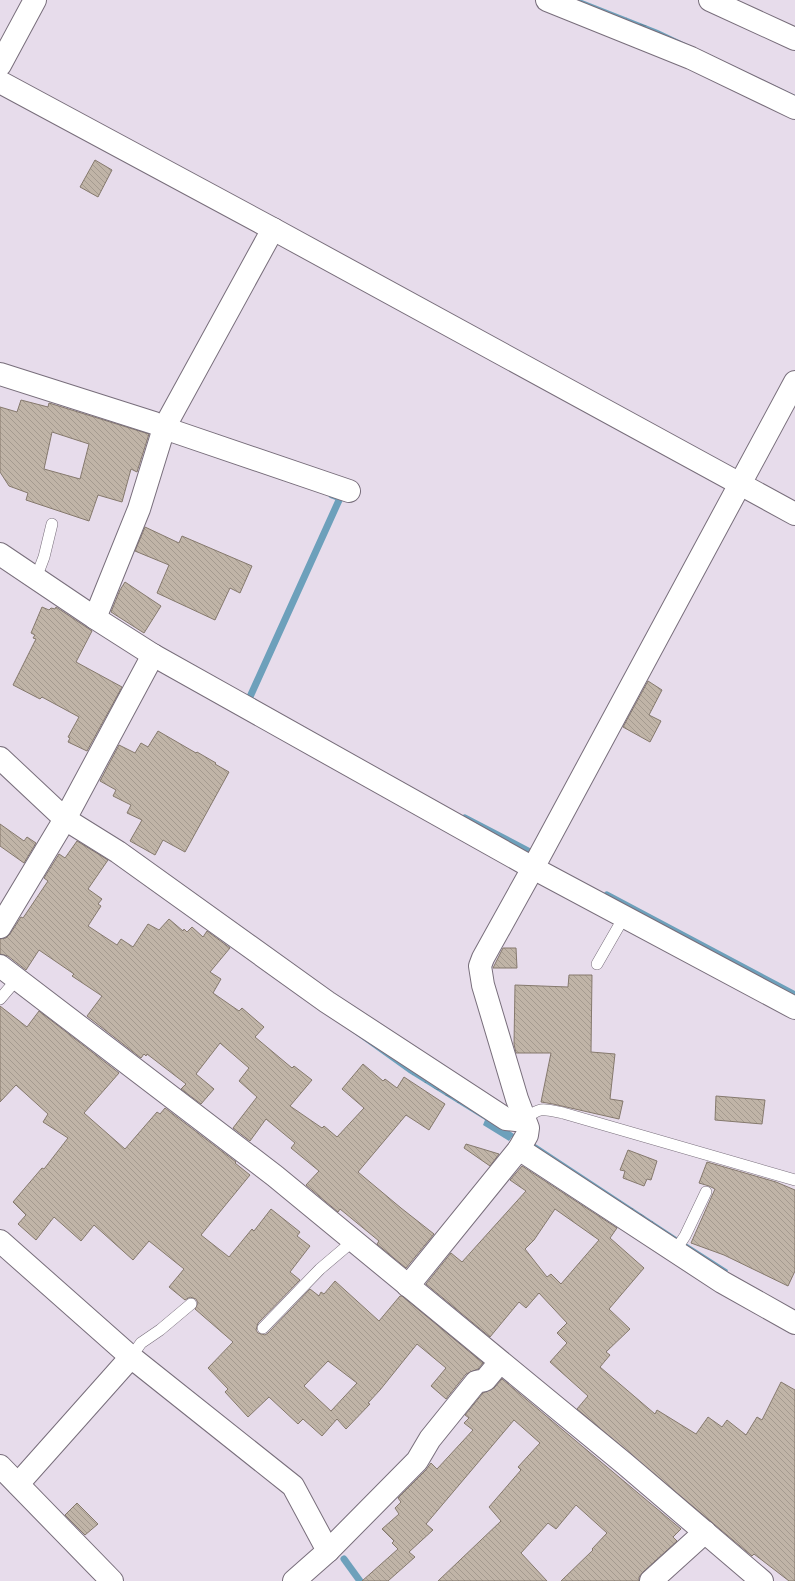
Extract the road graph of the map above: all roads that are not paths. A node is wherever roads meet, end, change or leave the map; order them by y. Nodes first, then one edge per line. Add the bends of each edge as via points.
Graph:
1 (35, 0) edge
2 (547, 0) edge
3 (710, 0) edge
4 (795, 39) edge
5 (0, 65) edge
6 (0, 82) edge
7 (795, 108) edge
8 (273, 229) junction
9 (0, 374) edge
10 (795, 382) edge
11 (164, 428) junction
12 (740, 484) junction
13 (349, 491) dead end
14 (795, 514) edge
15 (52, 524) dead end
16 (0, 554) edge
17 (36, 578) junction
18 (95, 618) junction
19 (153, 655) junction
20 (0, 758) edge
21 (65, 819) junction
22 (533, 868) junction
23 (624, 917) junction
24 (0, 927) edge
25 (597, 964) dead end
26 (0, 966) edge
27 (17, 979) junction
28 (0, 998) edge
29 (795, 1008) edge
30 (524, 1134) junction
31 (795, 1180) edge
32 (706, 1192) dead end
33 (0, 1240) edge
34 (353, 1241) junction
35 (679, 1245) junction
36 (408, 1286) junction
37 (191, 1304) dead end
38 (795, 1323) edge
39 (263, 1328) dead end
40 (131, 1356) junction
41 (500, 1362) junction
42 (0, 1466) edge
43 (18, 1484) junction
44 (705, 1532) junction
45 (328, 1551) junction
46 (112, 1581) edge
47 (294, 1581) edge
48 (651, 1581) edge
49 (762, 1581) edge

1 - 5 street
2 - 7 street via 691,58
3 - 4 street
6 - 8 street
8 - 11 street
8 - 12 street
9 - 11 street
10 - 12 street
11 - 13 street
11 - 18 street via 139,509
12 - 14 street
12 - 22 street
15 - 17 lane
16 - 17 street
17 - 18 street
18 - 19 street
19 - 21 street
19 - 22 street
20 - 21 street
21 - 24 street
21 - 30 street via 118,852 327,1002 506,1119
22 - 23 street
22 - 30 street via 489,945 480,966 483,985 517,1099
23 - 25 lane
23 - 29 street
26 - 27 street
27 - 28 lane
27 - 34 street via 275,1176
30 - 31 lane via 534,1112 543,1109
30 - 35 street
30 - 36 street
32 - 35 lane
33 - 40 street
34 - 36 street
34 - 39 lane via 320,1268
35 - 38 street via 722,1282
36 - 41 street
37 - 40 lane via 141,1343
40 - 43 street
40 - 45 street via 293,1486
41 - 44 street
41 - 45 street via 485,1380 476,1382 430,1439 417,1460
42 - 43 street
43 - 46 street
44 - 48 street
44 - 49 street
45 - 47 street

